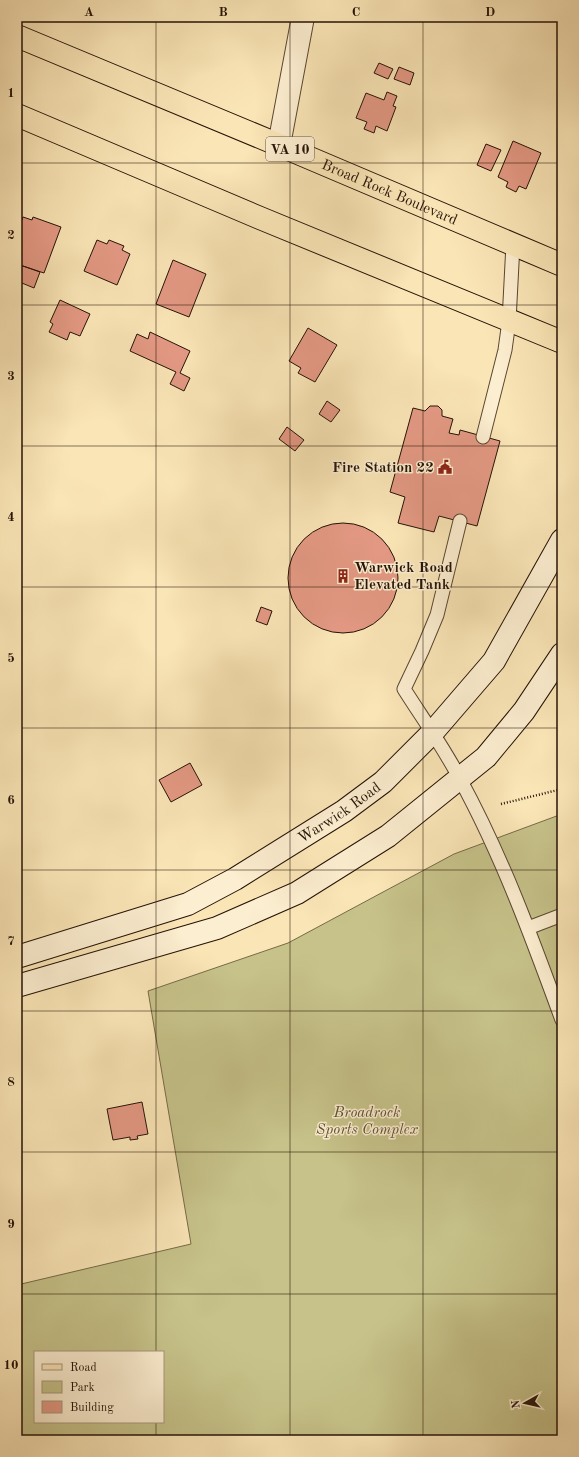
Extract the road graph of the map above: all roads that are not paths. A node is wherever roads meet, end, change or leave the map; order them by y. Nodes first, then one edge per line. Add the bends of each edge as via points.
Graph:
1 (303, 17) edge
2 (17, 36) edge
3 (17, 115) edge
4 (278, 145) junction
5 (513, 244) junction
6 (562, 265) edge
7 (509, 321) junction
8 (562, 342) edge
9 (483, 437) dead end
10 (460, 522) dead end
11 (562, 540) edge
12 (562, 654) edge
13 (432, 733) junction
14 (460, 778) junction
15 (562, 915) edge
16 (528, 928) junction
17 (17, 957) edge
18 (17, 986) edge
19 (562, 1020) edge

1 - 4 main road
2 - 4 main road, Broad Rock Boulevard / VA 10
3 - 7 main road
4 - 5 main road, Broad Rock Boulevard / VA 10
5 - 6 main road, Broad Rock Boulevard / VA 10
5 - 7 lane
7 - 8 main road
7 - 9 lane via 505,350
10 - 13 lane via 437,615 404,688
11 - 13 main road, Warwick Road via 494,661
12 - 14 main road via 524,711 486,756
13 - 14 lane
13 - 17 main road, Warwick Road via 383,782 344,811 188,904
14 - 16 lane via 492,842
14 - 18 main road via 388,836 297,893 217,928
15 - 16 lane
16 - 19 lane

